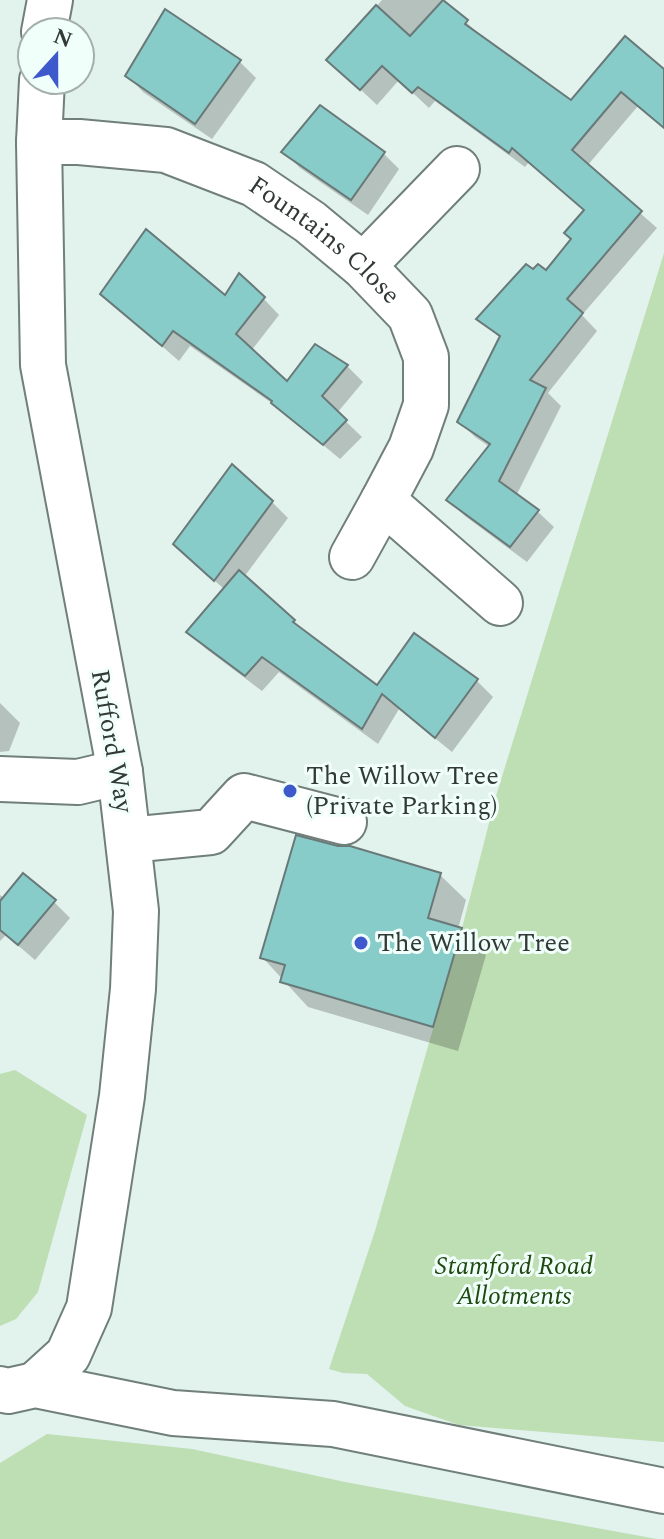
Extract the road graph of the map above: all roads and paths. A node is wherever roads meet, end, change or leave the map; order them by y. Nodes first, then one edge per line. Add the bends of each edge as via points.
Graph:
1 (41, 96) edge
2 (39, 142) junction
3 (457, 169) dead end
4 (363, 266) junction
5 (383, 501) junction
6 (352, 557) dead end
7 (500, 603) dead end
8 (120, 772) junction
9 (0, 779) edge
10 (344, 822) dead end
11 (129, 840) junction
12 (17, 1387) edge
13 (664, 1491) edge

1 - 2 street, Rufford Way
2 - 4 street, Fountains Close via 166,150 254,184
2 - 8 street, Rufford Way via 43,365
3 - 4 street
4 - 5 street, Fountains Close via 410,315 426,357 426,405
5 - 6 street, Fountains Close
5 - 7 street
8 - 9 street via 78,782
8 - 11 street, Rufford Way
10 - 11 street via 244,796 211,832
11 - 12 street, Rufford Way via 136,911 133,989 89,1308 68,1355
12 - 13 street via 173,1413 333,1424

